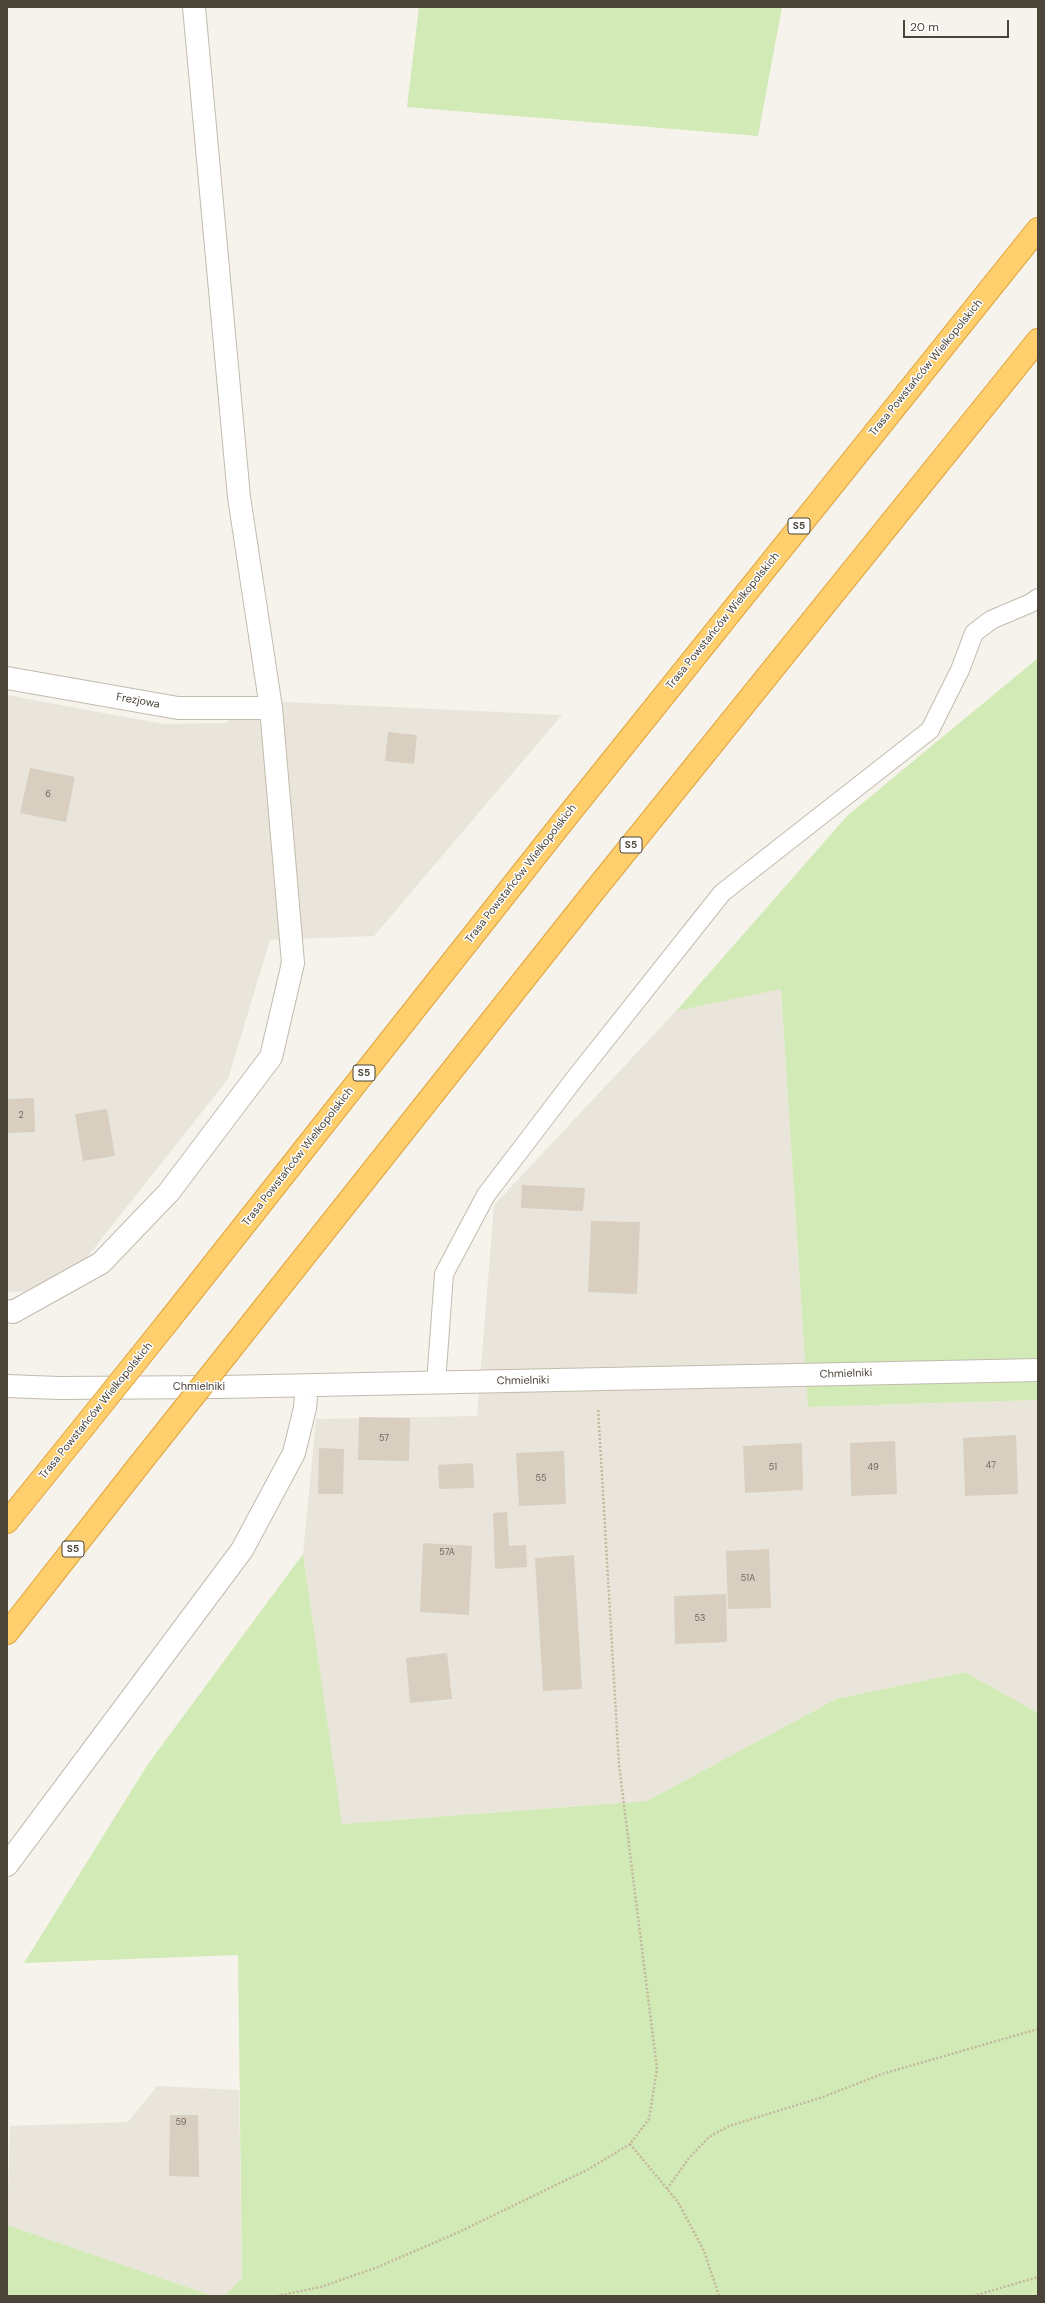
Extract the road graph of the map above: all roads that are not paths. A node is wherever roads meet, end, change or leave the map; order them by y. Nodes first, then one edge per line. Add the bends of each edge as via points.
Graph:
1 (194, 7) edge
2 (1038, 229) edge
3 (1038, 340) edge
4 (1038, 598) edge
5 (7, 678) edge
6 (271, 708) junction
7 (7, 1311) edge
8 (1038, 1370) edge
9 (436, 1383) junction
10 (307, 1385) junction
11 (7, 1386) edge
12 (7, 1522) edge
13 (7, 1633) edge
14 (7, 1865) edge

1 - 6 street via 239,497
2 - 12 highway, Trasa Powstańców Wielkopolskich / S5, bridge via 560,824
3 - 13 highway, S5, bridge via 590,895
4 - 9 lane via 991,620 974,633 960,670 930,730 722,893 576,1077 486,1195 444,1274
5 - 6 street, Frezjowa via 178,708
6 - 7 street via 293,963 271,1057 169,1192 101,1263 13,1312
8 - 9 street, Chmielniki
9 - 10 street, Chmielniki
10 - 11 street, Chmielniki via 67,1388
10 - 14 street via 305,1408 294,1453 242,1550

